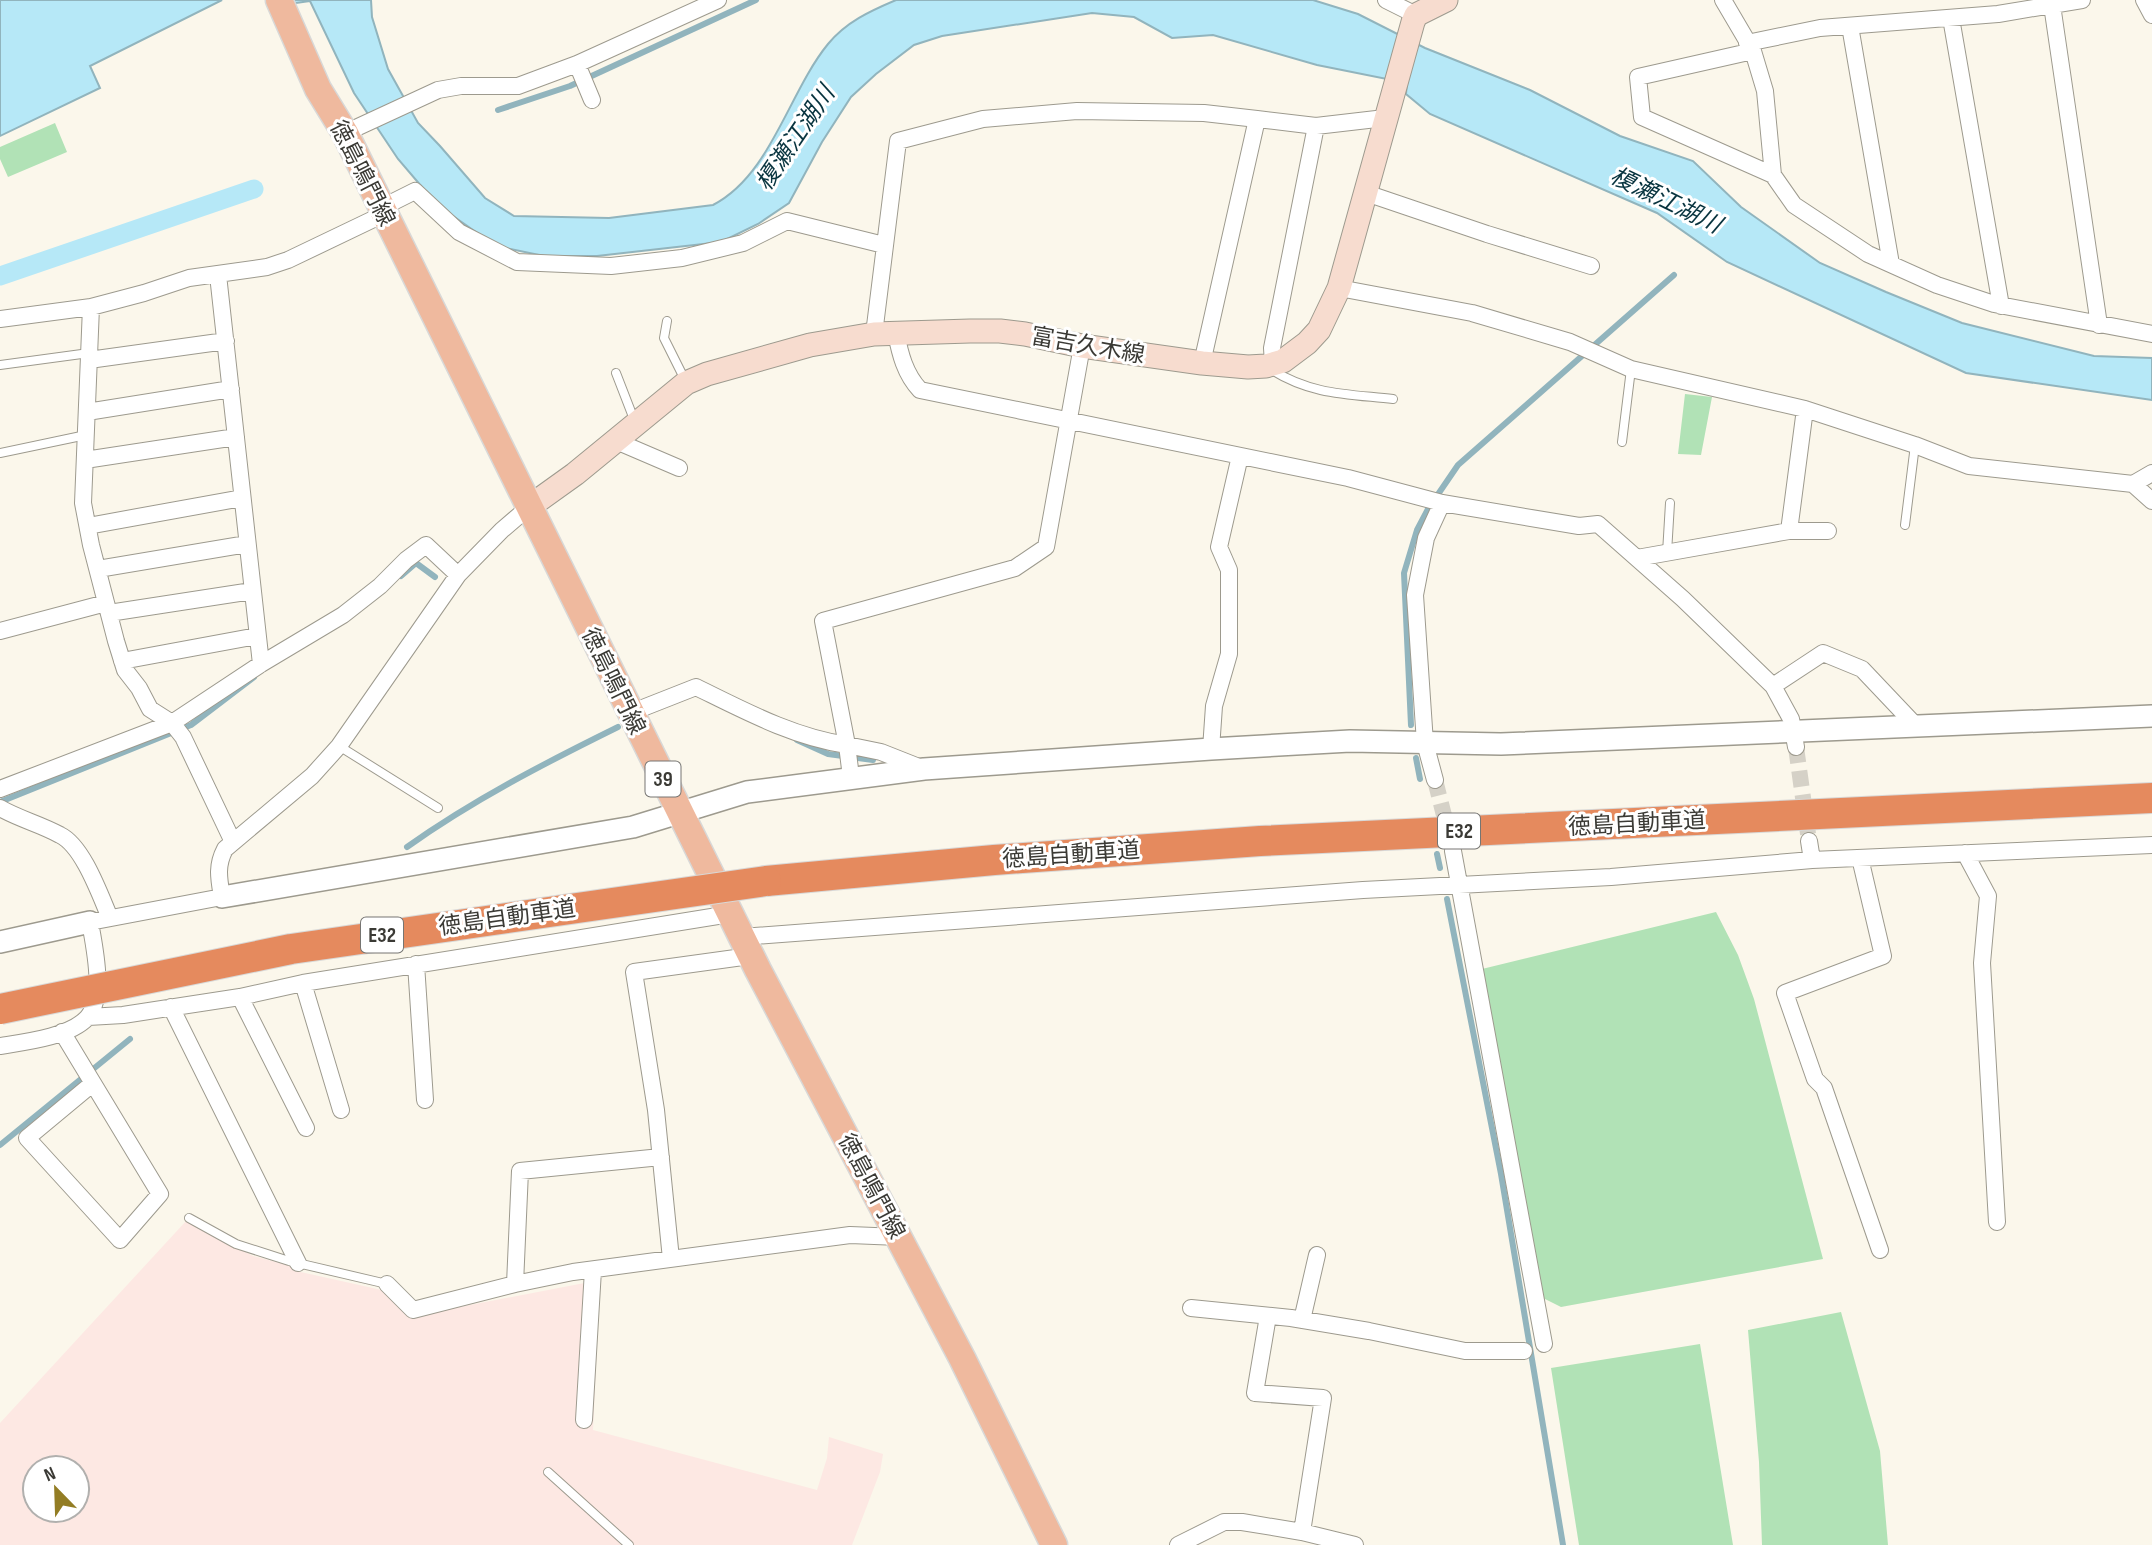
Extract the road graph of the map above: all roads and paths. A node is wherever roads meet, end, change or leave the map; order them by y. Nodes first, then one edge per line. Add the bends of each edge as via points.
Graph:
1 (718, 0) edge
2 (1386, 0) edge
3 (1447, 0) edge
4 (1723, 0) edge
5 (2082, 0) edge
6 (2144, 0) edge
7 (281, 4) edge
8 (2052, 5) junction
9 (1997, 7) edge
10 (2152, 15) edge
11 (1951, 18) junction
12 (1413, 23) junction
13 (1850, 26) junction
14 (1750, 47) junction
15 (1385, 118) junction
16 (1257, 119) junction
17 (1316, 126) junction
18 (352, 129) junction
19 (1773, 175) junction
20 (1366, 193) junction
21 (382, 211) junction
22 (884, 245) junction
23 (1891, 264) junction
24 (1591, 266) dead end
25 (218, 275) junction
26 (1339, 288) junction
27 (2001, 306) junction
28 (91, 307) junction
29 (0, 319) edge
30 (667, 321) dead end
31 (2099, 325) junction
32 (885, 334) junction
33 (2152, 334) edge
34 (226, 341) junction
35 (1082, 346) junction
36 (89, 356) junction
37 (1202, 363) junction
38 (0, 365) edge
39 (1269, 365) junction
40 (1631, 369) junction
41 (616, 373) dead end
42 (686, 383) junction
43 (231, 389) junction
44 (1393, 399) dead end
45 (1805, 409) junction
46 (87, 412) junction
47 (1069, 421) junction
48 (636, 424) junction
49 (86, 435) junction
50 (236, 437) junction
51 (616, 441) junction
52 (1622, 442) dead end
53 (1915, 445) junction
54 (0, 453) edge
55 (1240, 456) junction
56 (85, 460) junction
57 (680, 468) dead end
58 (2152, 473) edge
59 (2133, 484) junction
60 (242, 498) junction
61 (2152, 500) edge
62 (1436, 501) junction
63 (1670, 503) dead end
64 (529, 507) junction
65 (1905, 525) dead end
66 (88, 526) junction
67 (1789, 531) junction
68 (1828, 531) dead end
69 (247, 544) junction
70 (1667, 553) junction
71 (1637, 558) junction
72 (98, 569) junction
73 (458, 575) junction
74 (252, 591) junction
75 (108, 608) junction
76 (0, 631) edge
77 (257, 636) junction
78 (122, 662) junction
79 (261, 664) junction
80 (1773, 686) junction
81 (630, 713) junction
82 (2152, 716) edge
83 (1916, 726) junction
84 (177, 729) junction
85 (1795, 739) junction
86 (1425, 743) junction
87 (339, 746) junction
88 (1211, 749) junction
89 (849, 759) junction
90 (924, 769) junction
91 (1435, 780) tunnel mouth
92 (0, 789) edge
93 (2152, 798) edge
94 (0, 808) edge
95 (438, 808) dead end
96 (680, 813) junction
97 (1809, 841) tunnel mouth
98 (233, 842) junction
99 (2152, 845) edge
100 (1453, 851) tunnel mouth
101 (1965, 853) junction
102 (1860, 858) junction
103 (1812, 860) junction
104 (1459, 885) junction
105 (222, 897) junction
106 (100, 920) junction
107 (741, 936) junction
108 (0, 942) edge
109 (416, 964) junction
110 (303, 983) junction
111 (240, 997) junction
112 (171, 1007) junction
113 (0, 1009) edge
114 (88, 1017) junction
115 (62, 1032) junction
116 (0, 1046) edge
117 (88, 1077) junction
118 (425, 1100) dead end
119 (341, 1110) dead end
120 (306, 1129) dead end
121 (661, 1157) junction
122 (189, 1218) dead end
123 (1997, 1222) dead end
124 (898, 1237) junction
125 (1880, 1250) dead end
126 (1317, 1255) dead end
127 (671, 1259) junction
128 (298, 1263) junction
129 (593, 1270) junction
130 (387, 1283) joint
131 (515, 1284) junction
132 (1191, 1308) dead end
133 (1268, 1316) junction
134 (1302, 1320) junction
135 (1544, 1344) dead end
136 (1524, 1351) dead end
137 (584, 1420) dead end
138 (548, 1472) dead end
139 (1302, 1532) junction
140 (629, 1545) edge
141 (1054, 1545) edge
142 (1178, 1545) edge
143 (1355, 1545) edge

1 - 18 street via 584,81 438,90
2 - 12 street
3 - 12 main road
4 - 14 street
5 - 8 street
6 - 10 street
7 - 18 main road, 徳島鳴門線 / 39 via 318,89
8 - 9 street
8 - 31 street
9 - 11 street
11 - 13 street
11 - 27 street
12 - 15 main road
13 - 14 street
13 - 23 street
14 - 19 street via 1765,91
14 - 19 street via 1638,77 1642,117
15 - 17 street
15 - 20 main road
16 - 17 street
16 - 22 street via 1204,113 1077,111 983,119 898,141
16 - 37 street
17 - 39 street
18 - 21 main road, 徳島鳴門線 / 39
19 - 23 street via 1794,205
20 - 24 street
20 - 26 main road
21 - 22 street via 415,191 459,232 517,262 611,265 682,258 743,243 787,220
21 - 25 street via 277,264
21 - 64 main road, 徳島鳴門線 / 39
22 - 32 street
23 - 27 street
25 - 28 street via 190,278
25 - 34 street
26 - 39 main road via 1319,330 1293,355
26 - 40 street via 1472,313 1589,350
27 - 31 street
28 - 29 street
28 - 36 street
30 - 42 lane via 664,338
31 - 33 street
32 - 35 main road, 富吉久木線 via 1000,331
32 - 42 main road, 富吉久木線 via 810,345
32 - 47 street via 920,390
34 - 36 street
34 - 43 street
35 - 37 main road, 富吉久木線
35 - 47 street
36 - 38 lane
36 - 46 street
37 - 39 main road, 富吉久木線 via 1248,368
39 - 44 lane via 1291,382 1324,392
40 - 45 street
40 - 52 lane
41 - 48 lane
42 - 48 main road, 富吉久木線
43 - 46 street
43 - 50 street
45 - 53 street
45 - 67 street
46 - 49 street
47 - 55 street
47 - 89 street via 1046,547 1015,568 823,621
48 - 51 main road, 富吉久木線
49 - 54 lane
49 - 56 street
50 - 56 street
50 - 60 street
51 - 57 street
51 - 64 main road, 富吉久木線
53 - 59 street via 1969,466
53 - 65 lane
55 - 62 street
55 - 88 street via 1219,547 1229,570 1229,654 1214,706
56 - 66 street via 83,503
58 - 59 street
59 - 61 street
60 - 66 street
60 - 69 street
62 - 71 street via 1579,526 1598,524
62 - 86 street via 1415,595
63 - 70 lane
64 - 73 street
64 - 81 main road, 徳島鳴門線 / 39
66 - 72 street
67 - 68 street
67 - 70 street
69 - 72 street
69 - 74 street
70 - 71 street
71 - 80 street
72 - 75 street
73 - 79 street via 426,545 343,615
73 - 87 street
74 - 75 street
74 - 77 street
75 - 76 street
75 - 78 street
77 - 78 street
77 - 79 street
78 - 84 street via 150,709
79 - 84 street
80 - 83 street via 1823,653 1862,669
80 - 85 street via 1791,719
81 - 89 street via 696,687 818,740
81 - 96 main road, 徳島鳴門線 / 39
82 - 83 street
83 - 85 street
84 - 92 street
84 - 98 street
85 - 86 street
86 - 88 street via 1350,741
86 - 91 street
87 - 95 lane
87 - 98 street via 312,776
88 - 90 street
89 - 90 street
89 - 90 street via 881,752
89 - 96 street
93 - 113 highway, 徳島自動車道 / E32, bridge via 1260,841 766,881 291,949
94 - 106 street via 63,836 85,862
96 - 105 street via 633,827
96 - 107 main road, 徳島鳴門線 / 39
97 - 103 street
98 - 105 street via 217,870
99 - 101 street
100 - 104 street
101 - 102 street
101 - 123 street via 1988,896 1982,963
102 - 103 street
102 - 125 street via 1883,957 1785,993 1815,1079 1824,1087
103 - 104 street
104 - 107 street
104 - 135 street
105 - 106 street
106 - 108 street
106 - 114 street via 95,1001
107 - 109 street
107 - 121 street via 634,972
107 - 124 main road, 徳島鳴門線 / 39
109 - 110 street
109 - 118 street
110 - 111 street
110 - 119 street
111 - 112 street
111 - 120 street
112 - 114 street
112 - 128 street
114 - 115 street
115 - 116 street
115 - 117 street
117 - 117 street via 27,1138 120,1240 160,1194
121 - 127 street
121 - 131 street via 520,1171
122 - 128 lane via 236,1244
124 - 127 street via 850,1235
124 - 141 main road, 徳島鳴門線 / 39
126 - 134 street
127 - 129 street
128 - 130 lane
129 - 131 street
129 - 137 street
130 - 131 street via 414,1310
132 - 133 street
133 - 134 street
133 - 139 street via 1255,1392 1323,1398
134 - 136 street via 1465,1351
138 - 140 lane
139 - 142 street via 1224,1522
139 - 143 street

